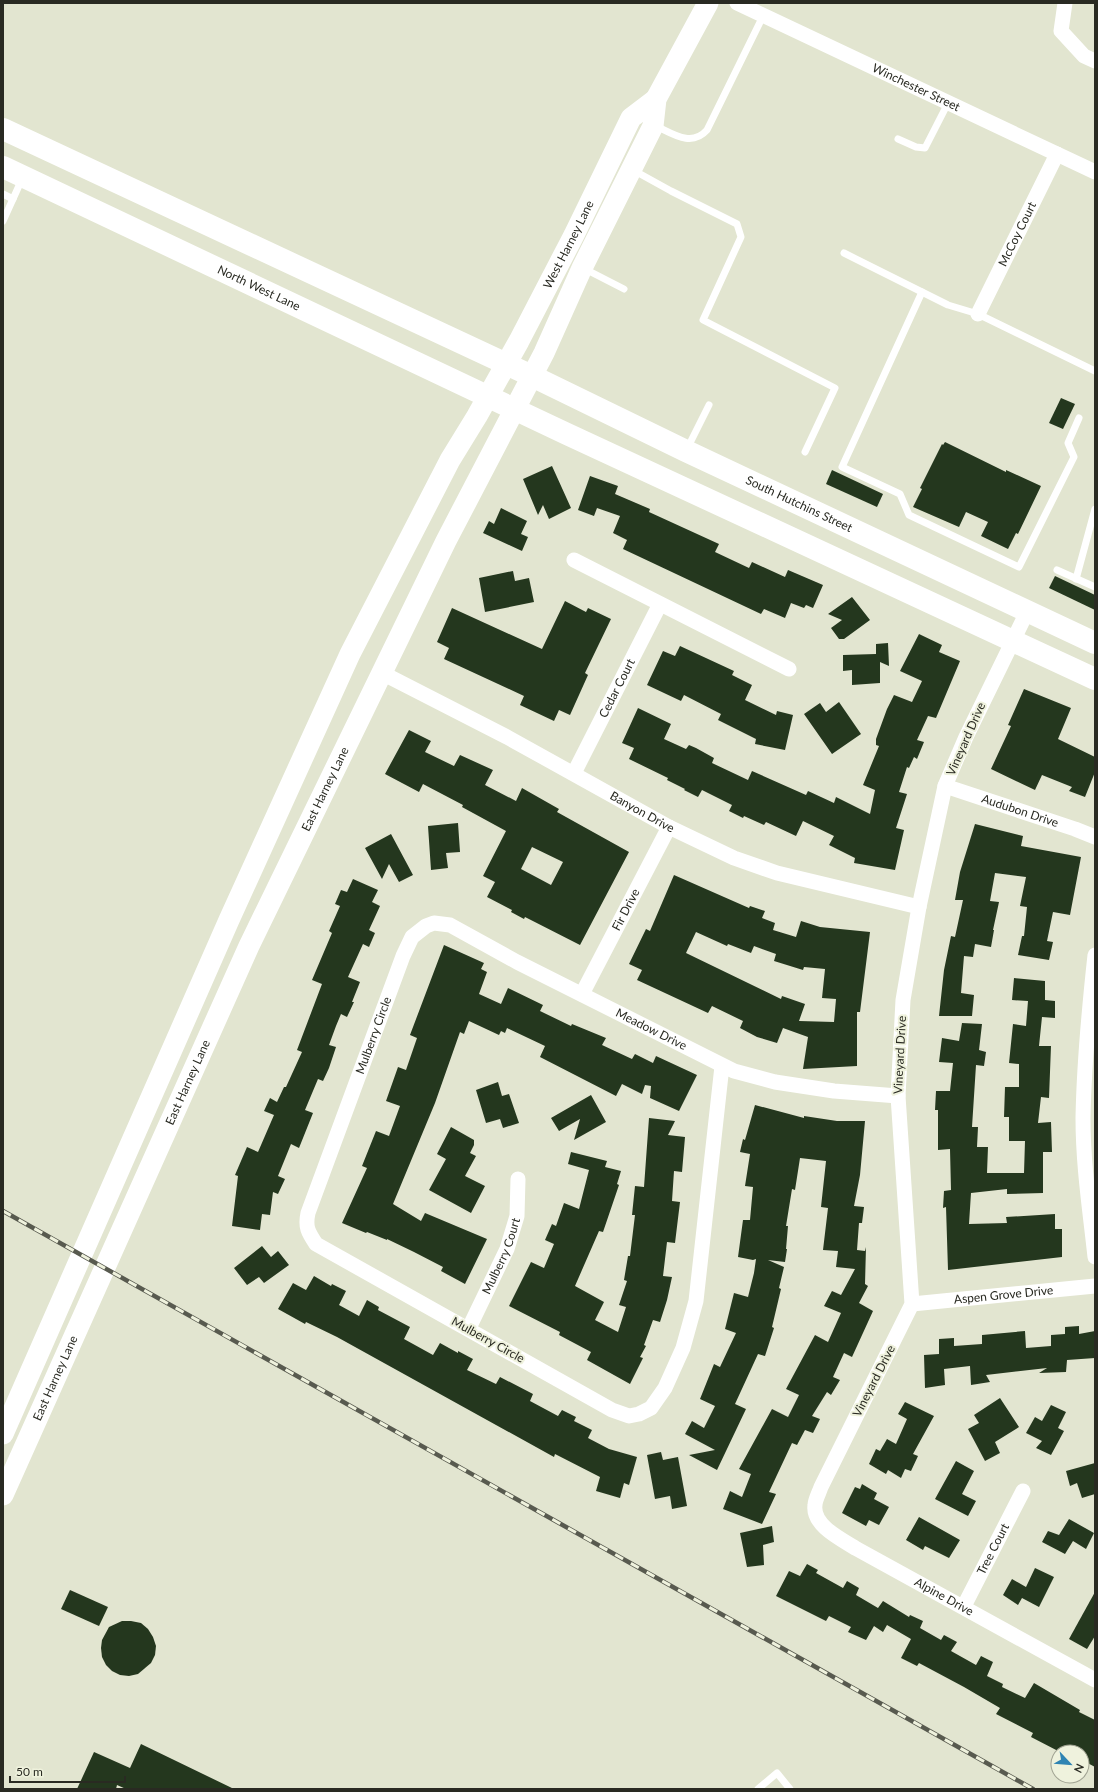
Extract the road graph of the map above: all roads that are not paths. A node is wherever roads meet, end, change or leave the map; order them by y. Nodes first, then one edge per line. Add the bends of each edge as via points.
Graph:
1 (708, 3) edge
2 (737, 3) edge
3 (1065, 3) edge
4 (763, 16) junction
5 (1095, 61) edge
6 (656, 100) junction
7 (948, 103) junction
8 (653, 125) junction
9 (3, 129) edge
10 (898, 139) dead end
11 (1057, 154) junction
12 (3, 168) edge
13 (633, 170) junction
14 (1095, 172) edge
15 (22, 177) junction
16 (3, 194) edge
17 (13, 199) junction
18 (3, 222) edge
19 (844, 253) dead end
20 (582, 268) junction
21 (624, 289) dead end
22 (922, 292) junction
23 (978, 314) junction
24 (505, 364) junction
25 (1095, 371) edge
26 (532, 376) junction
27 (488, 396) junction
28 (709, 406) dead end
29 (515, 408) junction
30 (1079, 418) dead end
31 (686, 451) junction
32 (805, 452) dead end
33 (1095, 509) edge
34 (574, 560) dead end
35 (1057, 570) dead end
36 (1076, 579) junction
37 (1095, 587) edge
38 (660, 604) junction
39 (1027, 612) junction
40 (1013, 640) junction
41 (1095, 643) edge
42 (350, 654) joint
43 (789, 669) dead end
44 (382, 673) junction
45 (1095, 679) edge
46 (574, 773) junction
47 (945, 786) junction
48 (669, 827) junction
49 (1095, 837) edge
50 (919, 908) junction
51 (421, 930) joint
52 (1095, 955) edge
53 (582, 994) junction
54 (722, 1066) junction
55 (898, 1096) junction
56 (518, 1179) dead end
57 (1095, 1257) edge
58 (1095, 1286) edge
59 (912, 1304) junction
60 (469, 1328) junction
61 (3, 1434) edge
62 (1023, 1491) dead end
63 (3, 1495) edge
64 (817, 1497) joint
65 (964, 1606) junction
66 (1095, 1680) edge
67 (758, 1789) edge
68 (790, 1789) edge

1 - 6 main road, West Harney Lane
2 - 4 street, Winchester Street
3 - 5 street via 1061,31 1084,56
4 - 7 street, Winchester Street
4 - 8 lane via 707,130 702,135 692,139 680,137
6 - 8 main road, West Harney Lane
6 - 24 main road, West Harney Lane via 631,118 519,342
7 - 10 lane via 925,148
7 - 11 street, Winchester Street
8 - 13 main road, West Harney Lane
9 - 24 main road
11 - 14 street, Winchester Street
11 - 23 street, McCoy Court
12 - 15 main road, North West Lane
13 - 20 main road, West Harney Lane
13 - 32 lane via 671,192 737,224 741,237 703,320 835,388
15 - 17 lane
15 - 27 main road, North West Lane
16 - 17 lane
17 - 18 lane
19 - 22 lane
20 - 21 lane
20 - 26 main road, West Harney Lane
22 - 23 lane via 948,305
22 - 30 lane via 842,467 900,494 909,515 1019,567 1074,457 1068,443
23 - 25 lane
24 - 26 main road, South Hutchins Street
24 - 27 main road, West Harney Lane
26 - 29 main road, West Harney Lane
26 - 31 main road, South Hutchins Street
27 - 29 main road, North West Lane
27 - 42 main road, West Harney Lane via 450,460
28 - 31 lane
29 - 40 main road
29 - 44 main road, East Harney Lane via 446,541
31 - 39 main road, South Hutchins Street
33 - 36 lane
34 - 38 street
35 - 36 lane
36 - 37 lane
38 - 43 street
38 - 46 street, Cedar Court
39 - 40 street, Vineyard Drive
39 - 41 main road, South Hutchins Street
40 - 45 main road
40 - 47 street, Vineyard Drive
42 - 61 main road, East Harney Lane via 229,920
44 - 46 street, Banyon Drive
44 - 63 main road, East Harney Lane via 249,946
46 - 48 street, Banyon Drive
47 - 49 street, Audubon Drive
47 - 50 street, Vineyard Drive
48 - 50 street, Banyon Drive via 734,858 777,874
48 - 53 street, Fir Drive
50 - 55 street, Vineyard Drive via 903,1000
51 - 53 street, Meadow Drive via 434,923 450,925
51 - 60 street, Mulberry Circle via 412,937 403,956 306,1224 307,1231 316,1244
52 - 57 street via 1085,1050 1083,1120
53 - 54 street, Meadow Drive
54 - 55 street, Meadow Drive via 775,1082 834,1091
54 - 60 street, Mulberry Circle via 696,1301 683,1348 665,1388 651,1408 629,1416 612,1410
55 - 59 street, Vineyard Drive
56 - 60 street, Mulberry Court via 517,1216 507,1249
58 - 59 street, Aspen Grove Drive
59 - 64 street, Vineyard Drive
62 - 65 street, Tree Court
64 - 65 street, Alpine Drive via 815,1513 823,1527 858,1549
65 - 66 street, Alpine Drive
67 - 68 lane via 777,1773

